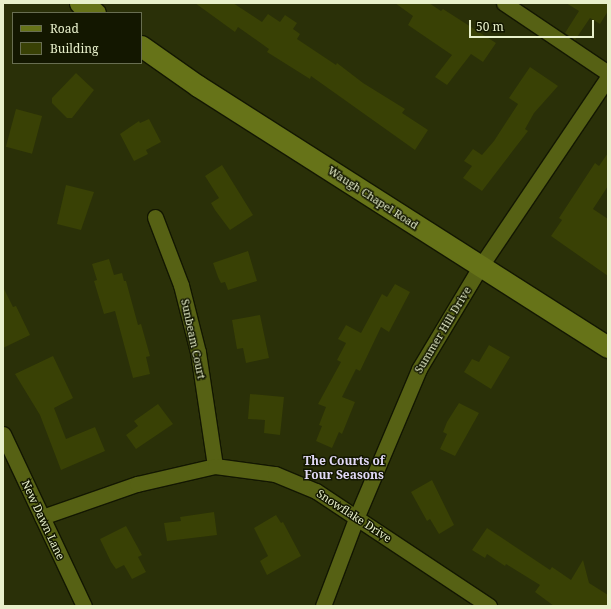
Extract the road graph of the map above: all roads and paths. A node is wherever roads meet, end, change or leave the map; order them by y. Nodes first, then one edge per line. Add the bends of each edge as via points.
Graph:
1 (80, 3) edge
2 (504, 3) edge
3 (94, 12) edge
4 (142, 47) edge
5 (608, 73) edge
6 (608, 77) edge
7 (154, 217) dead end
8 (480, 267) junction
9 (608, 347) edge
10 (3, 434) edge
11 (215, 466) junction
12 (357, 516) junction
13 (42, 517) junction
14 (84, 606) edge
15 (323, 606) edge
16 (489, 606) edge

1 - 3 main road
2 - 5 street
4 - 8 main road, Waugh Chapel Road
6 - 8 street, Summer Hill Drive
7 - 11 street, Sunbeam Court via 181,285 198,352
8 - 9 main road, Waugh Chapel Road
8 - 12 street, Summer Hill Drive via 419,369
10 - 13 street, New Dawn Lane
11 - 12 street, Snowflake Drive via 275,474 316,491
11 - 13 street, Snowflake Drive via 137,484
12 - 15 street, Summer Hill Drive
12 - 16 street, Snowflake Drive
13 - 14 street, New Dawn Lane

